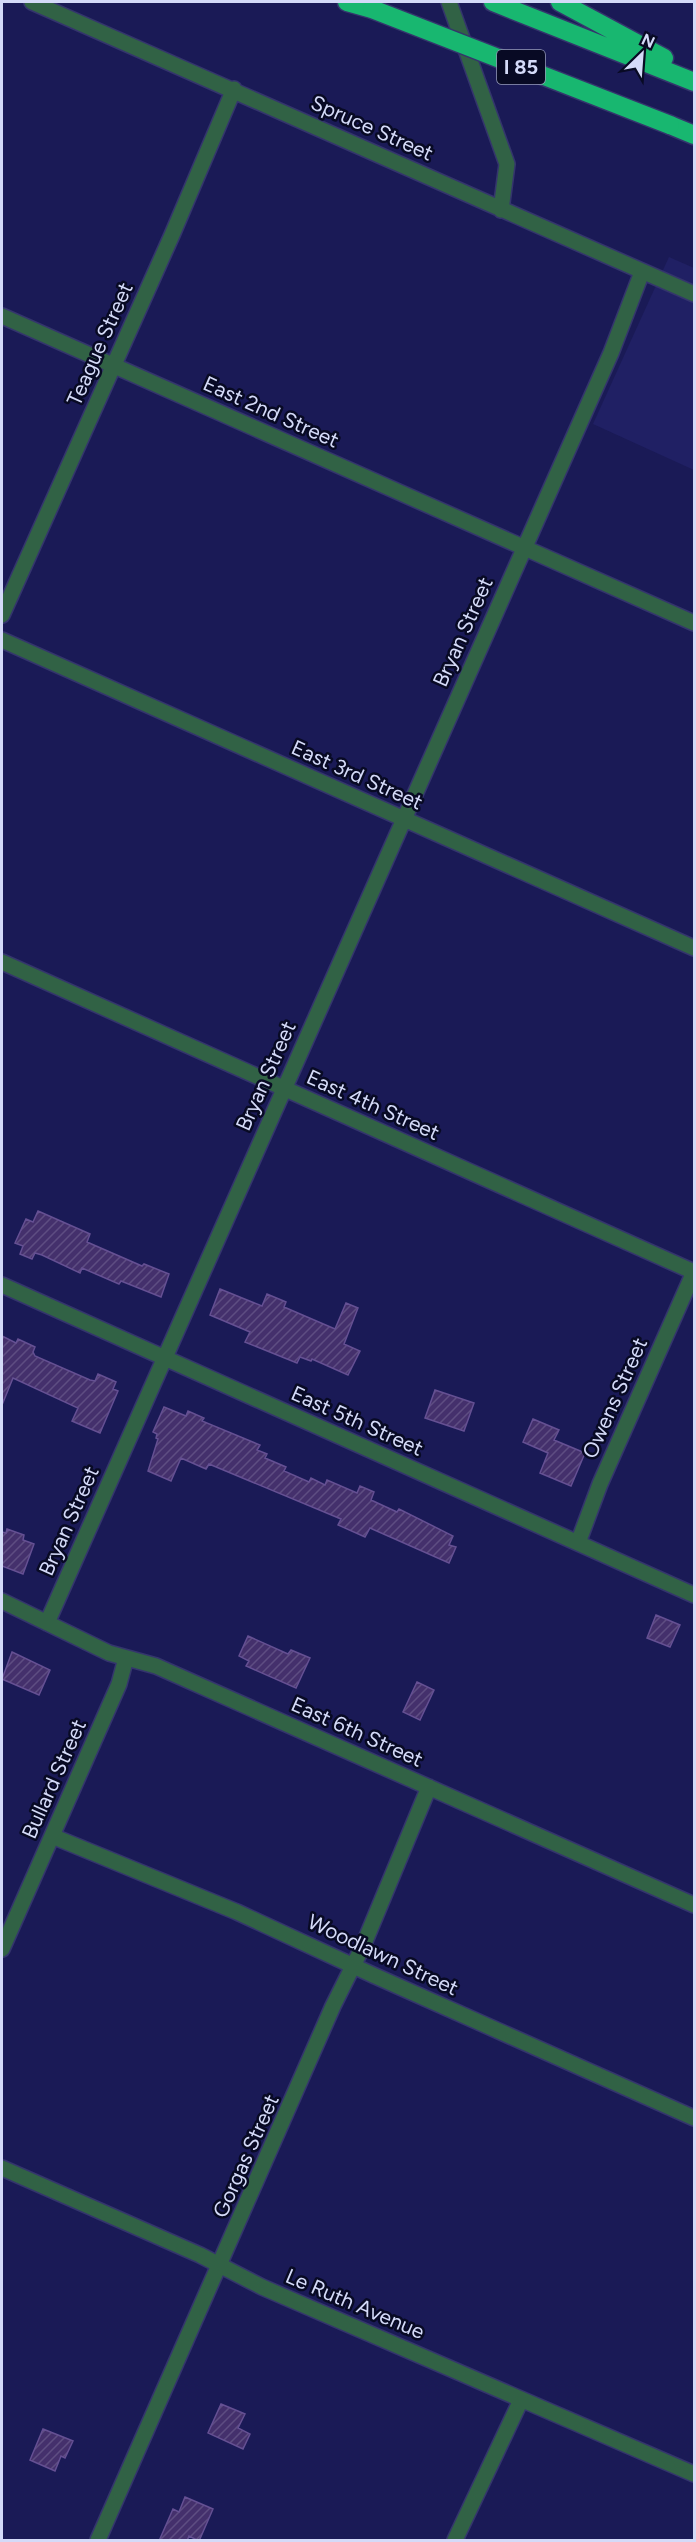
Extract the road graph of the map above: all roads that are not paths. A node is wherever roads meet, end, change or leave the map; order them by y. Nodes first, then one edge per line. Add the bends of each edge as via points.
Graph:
1 (32, 2) edge
2 (347, 2) edge
3 (449, 2) edge
4 (493, 2) edge
5 (560, 2) edge
6 (364, 5) edge
7 (642, 54) junction
8 (694, 74) edge
9 (694, 82) edge
10 (234, 89) junction
11 (694, 135) edge
12 (501, 210) junction
13 (642, 272) junction
14 (694, 294) edge
15 (2, 316) edge
16 (113, 365) junction
17 (524, 547) junction
18 (2, 615) edge
19 (694, 623) edge
20 (2, 640) edge
21 (404, 819) junction
22 (694, 948) edge
23 (2, 962) edge
24 (284, 1088) junction
25 (694, 1272) edge
26 (2, 1285) edge
27 (164, 1358) junction
28 (578, 1543) junction
29 (694, 1595) edge
30 (2, 1601) edge
31 (47, 1623) junction
32 (126, 1658) junction
33 (429, 1787) junction
34 (52, 1836) junction
35 (694, 1905) edge
36 (2, 1949) edge
37 (353, 1965) junction
38 (694, 2118) edge
39 (2, 2168) edge
40 (219, 2266) junction
41 (521, 2400) junction
42 (692, 2467) edge
43 (98, 2541) edge
44 (455, 2541) edge

1 - 10 street, Spruce Street
2 - 6 highway
3 - 12 street via 507,164
4 - 7 highway, I 85
5 - 7 highway
6 - 11 highway, I 85, bridge
7 - 8 highway
7 - 9 highway, I 85
10 - 12 street, Spruce Street
10 - 16 street, Teague Street
12 - 13 street, Spruce Street
13 - 14 street, Spruce Street
13 - 17 street, Bryan Street via 620,331
15 - 16 street, East 2nd Street
16 - 17 street, East 2nd Street
16 - 18 street, Teague Street
17 - 19 street
17 - 21 street, Bryan Street
20 - 21 street, East 3rd Street
21 - 22 street, East 3rd Street
21 - 24 street, Bryan Street
23 - 24 street, East 4th Street
24 - 25 street, East 4th Street
24 - 27 street, Bryan Street
25 - 28 street, Owens Street
26 - 27 street, East 5th Street
27 - 28 street, East 5th Street
27 - 31 street, Bryan Street
28 - 29 street, East 5th Street
30 - 31 street, East 6th Street
31 - 32 street, East 6th Street
32 - 33 street, East 6th Street via 156,1666
32 - 34 street, Bullard Street via 119,1684
33 - 35 street, East 6th Street
33 - 37 street, Gorgas Street
34 - 36 street, Bullard Street
34 - 37 street, Woodlawn Street via 237,1912
37 - 38 street, Woodlawn Street
37 - 40 street, Gorgas Street
39 - 40 street, Le Ruth Avenue
40 - 41 street, Le Ruth Avenue
40 - 43 street, Gorgas Street
41 - 42 street, Le Ruth Avenue
41 - 44 street

